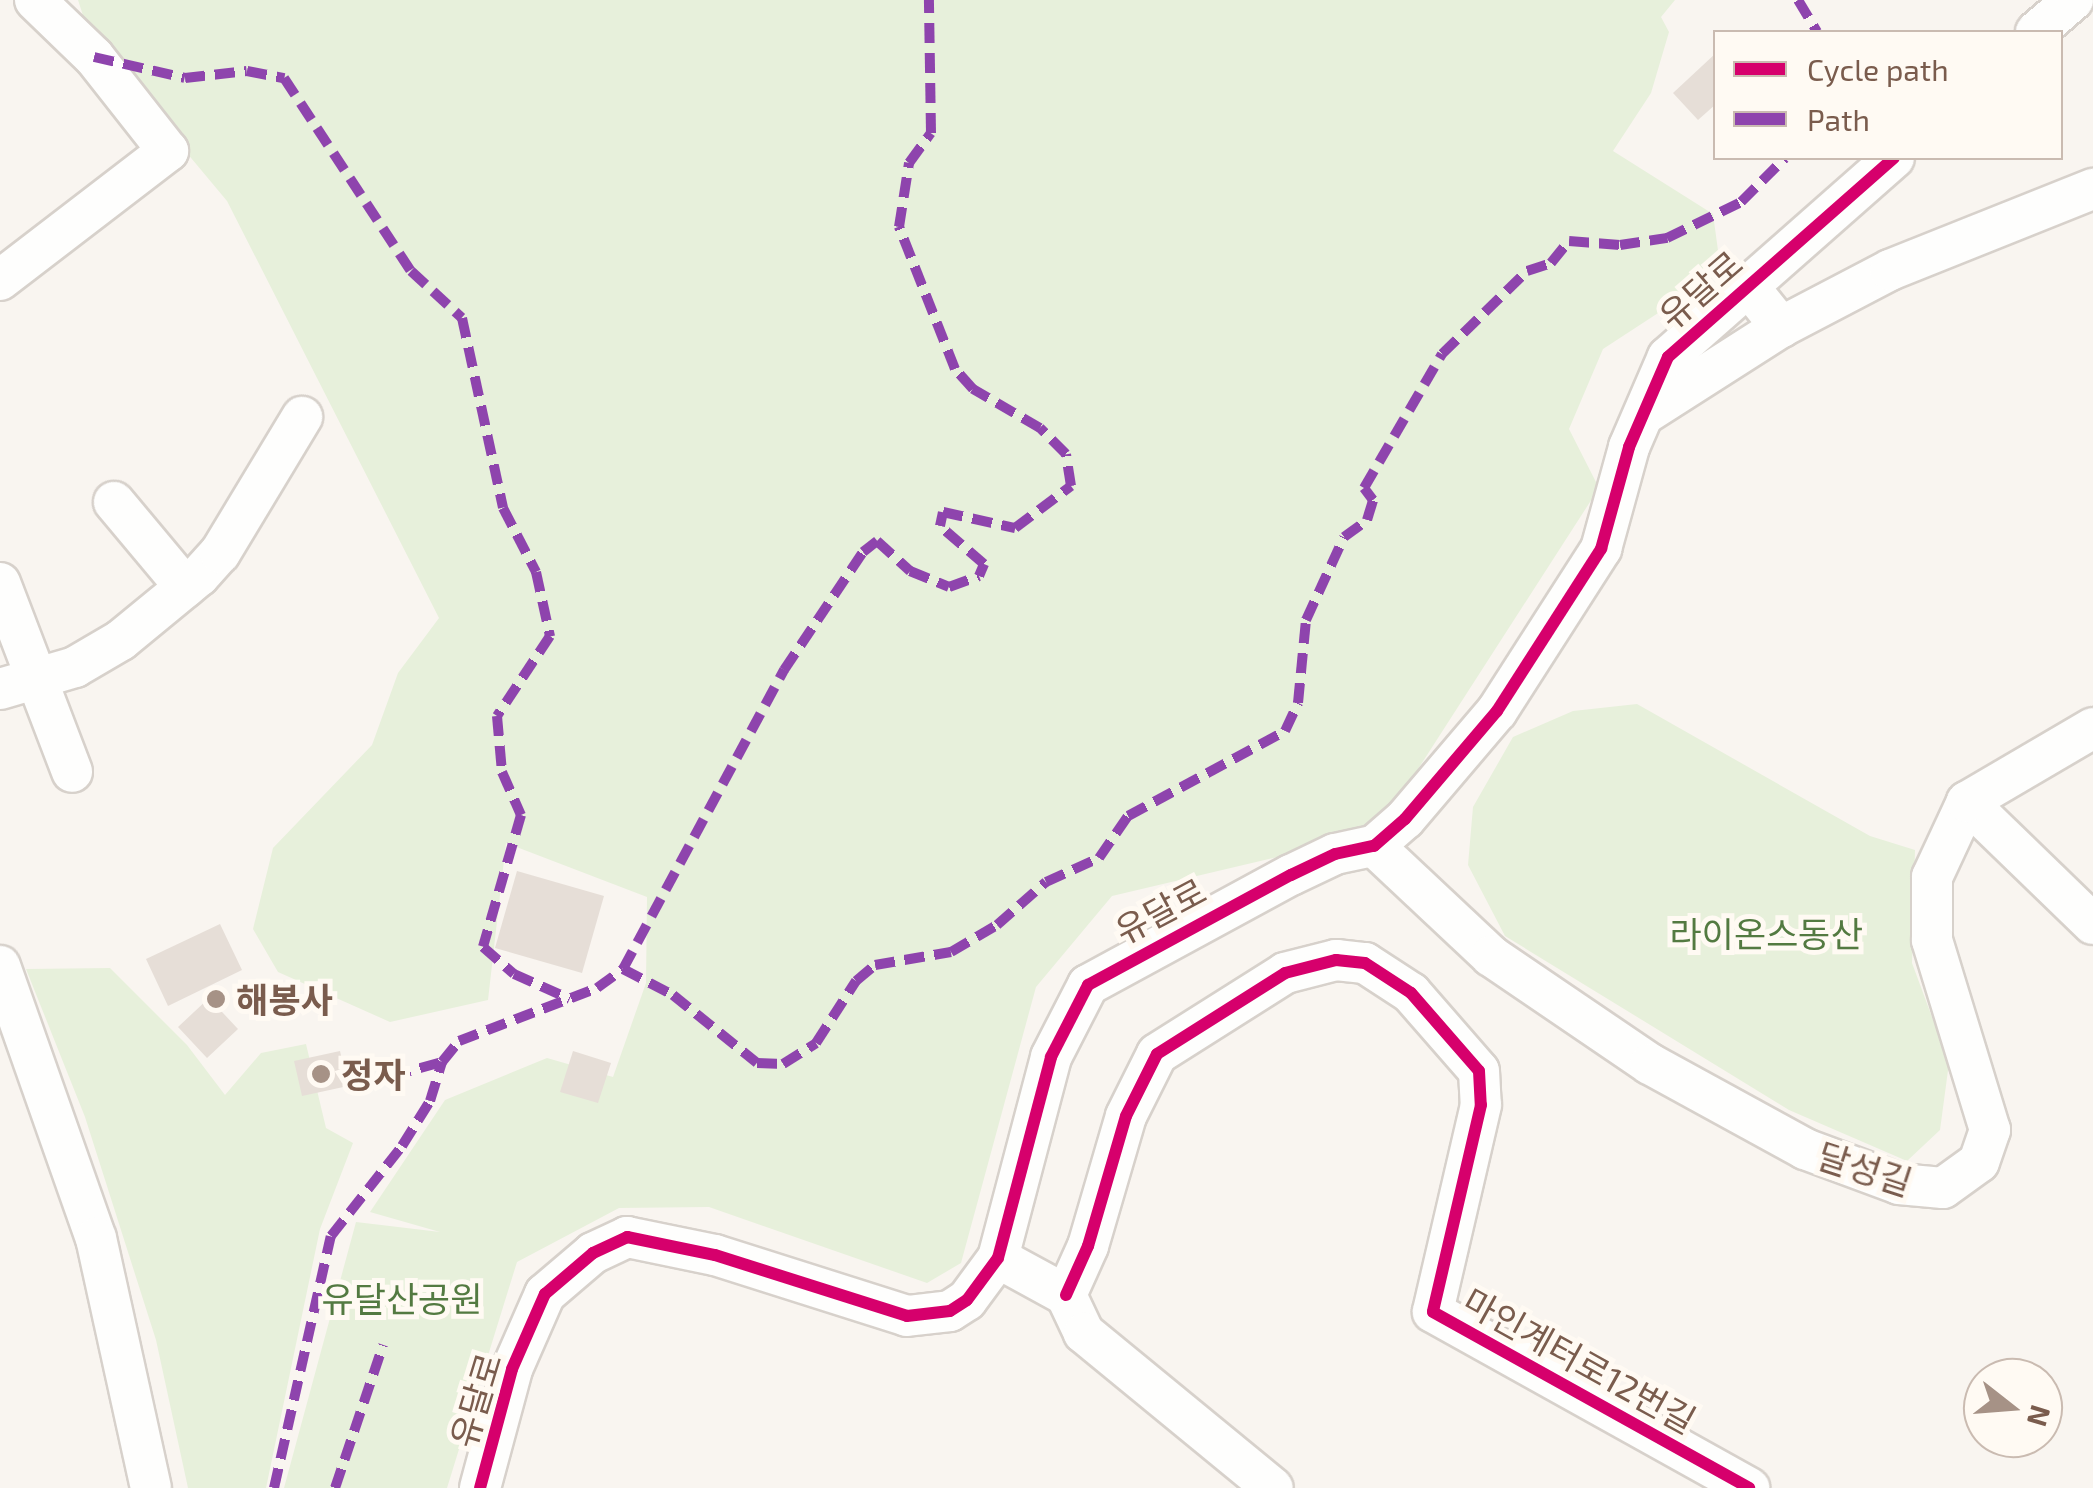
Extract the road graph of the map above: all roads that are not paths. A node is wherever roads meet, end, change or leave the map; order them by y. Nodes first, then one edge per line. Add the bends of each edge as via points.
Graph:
1 (35, 0) edge
2 (2072, 0) edge
3 (2038, 30) edge
4 (1892, 160) edge
5 (2093, 188) edge
6 (0, 280) edge
7 (1748, 286) junction
8 (1781, 326) junction
9 (1648, 412) junction
10 (302, 417) dead end
11 (114, 502) dead end
12 (0, 584) edge
13 (185, 587) junction
14 (19, 686) edge
15 (2093, 728) edge
16 (72, 772) dead end
17 (1967, 802) junction
18 (1374, 846) junction
19 (2093, 924) edge
20 (0, 966) edge
21 (998, 1258) junction
22 (1066, 1295) junction
23 (151, 1488) edge
24 (480, 1488) edge
25 (1273, 1488) edge
26 (1749, 1488) edge

1 - 6 street via 94,57 168,152
2 - 3 street
4 - 7 street, 유달로
5 - 8 street via 1890,270
7 - 8 street
7 - 9 street, 유달로 via 1668,357
8 - 9 street
9 - 18 street, 유달로 via 1629,447 1600,549 1573,594 1497,711 1429,795
10 - 13 street via 220,553
11 - 13 street
12 - 14 street
13 - 14 street via 121,640
14 - 16 street
15 - 17 street
17 - 18 street, 달성길 via 1932,877 1932,940 1990,1130 1979,1162 1943,1188 1899,1184 1805,1149 1650,1064 1492,956
17 - 19 street
18 - 21 street, 유달로 via 1334,854 1088,985 1051,1057
20 - 23 street via 96,1238
21 - 22 street
21 - 24 street, 유달로 via 968,1300 950,1311 906,1316 715,1255 628,1237 592,1252 545,1294 512,1370
22 - 25 street via 1084,1333
22 - 26 street, 마인계터로12번길 via 1088,1246 1126,1116 1158,1054 1285,973 1336,960 1365,963 1411,993 1479,1072 1481,1105 1433,1312

